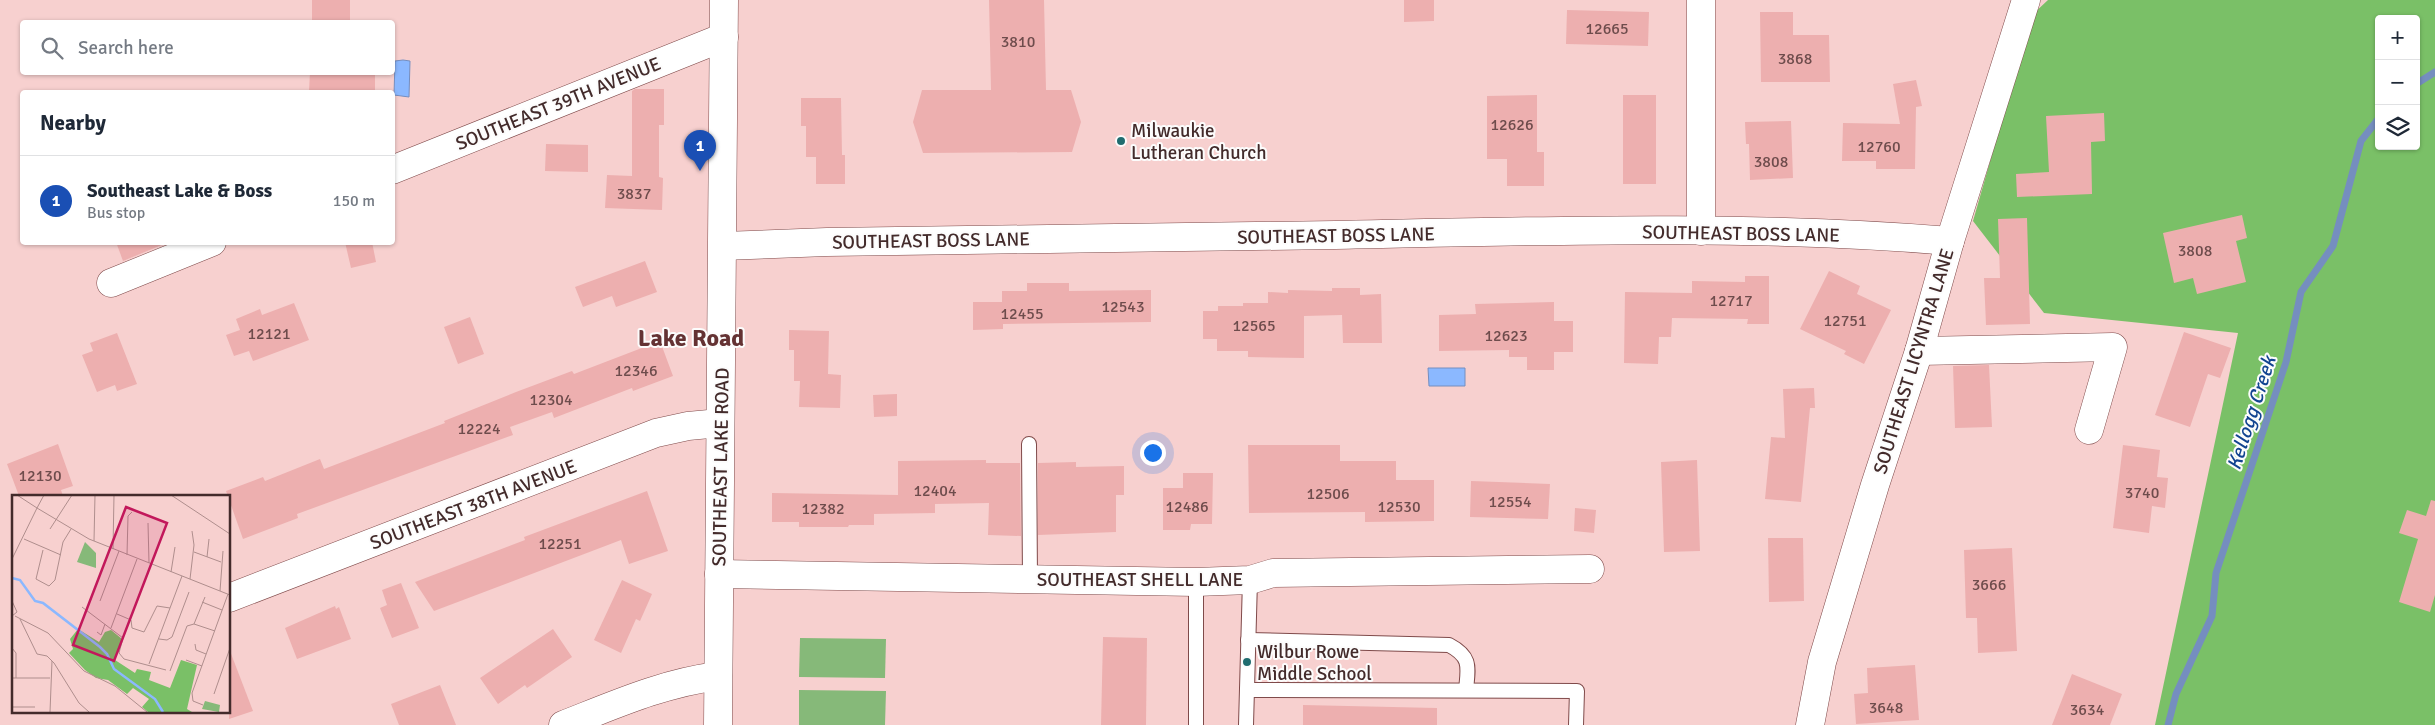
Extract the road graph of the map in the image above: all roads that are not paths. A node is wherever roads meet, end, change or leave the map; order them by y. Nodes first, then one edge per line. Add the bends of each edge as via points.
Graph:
1 (724, 0) edge
2 (1701, 0) edge
3 (2026, 0) edge
4 (724, 37) junction
5 (395, 169) edge
6 (1701, 231) junction
7 (1950, 241) junction
8 (205, 245) edge
9 (723, 246) junction
10 (111, 283) dead end
11 (1919, 351) junction
12 (720, 423) junction
13 (2089, 430) dead end
14 (1029, 444) dead end
15 (1590, 569) dead end
16 (719, 574) junction
17 (1030, 579) junction
18 (1250, 580) junction
19 (1196, 582) junction
20 (230, 598) edge
21 (1248, 640) junction
22 (718, 676) junction
23 (1247, 690) junction
24 (1466, 690) junction
25 (562, 725) edge
26 (718, 725) edge
27 (1196, 725) edge
28 (1246, 725) edge
29 (1576, 725) edge
30 (1810, 725) edge

1 - 4 street, SOUTHEAST LAKE ROAD
2 - 6 street
3 - 7 street, SOUTHEAST LICYNTRA LANE
4 - 5 street, SOUTHEAST 39TH AVENUE
4 - 9 street, SOUTHEAST LAKE ROAD
6 - 7 street, SOUTHEAST BOSS LANE via 1871,234
6 - 9 street, SOUTHEAST BOSS LANE via 855,241
7 - 11 street, SOUTHEAST LICYNTRA LANE
8 - 10 street
9 - 12 street, SOUTHEAST LAKE ROAD
11 - 13 street via 2113,347
11 - 30 street, SOUTHEAST LICYNTRA LANE via 1822,662
12 - 16 street, SOUTHEAST LAKE ROAD
12 - 20 street, SOUTHEAST 38TH AVENUE via 656,433
14 - 17 lane
15 - 18 street, SOUTHEAST SHELL LANE via 1273,573
16 - 17 street, SOUTHEAST SHELL LANE
16 - 22 street, SOUTHEAST LAKE ROAD
17 - 19 street, SOUTHEAST SHELL LANE
18 - 19 street, SOUTHEAST SHELL LANE
18 - 21 lane
19 - 27 lane
21 - 23 lane
21 - 24 lane via 1449,645 1459,650 1468,665
22 - 25 street via 648,692
22 - 26 street, SOUTHEAST LAKE ROAD
23 - 24 lane
23 - 28 lane
24 - 29 lane via 1577,691

